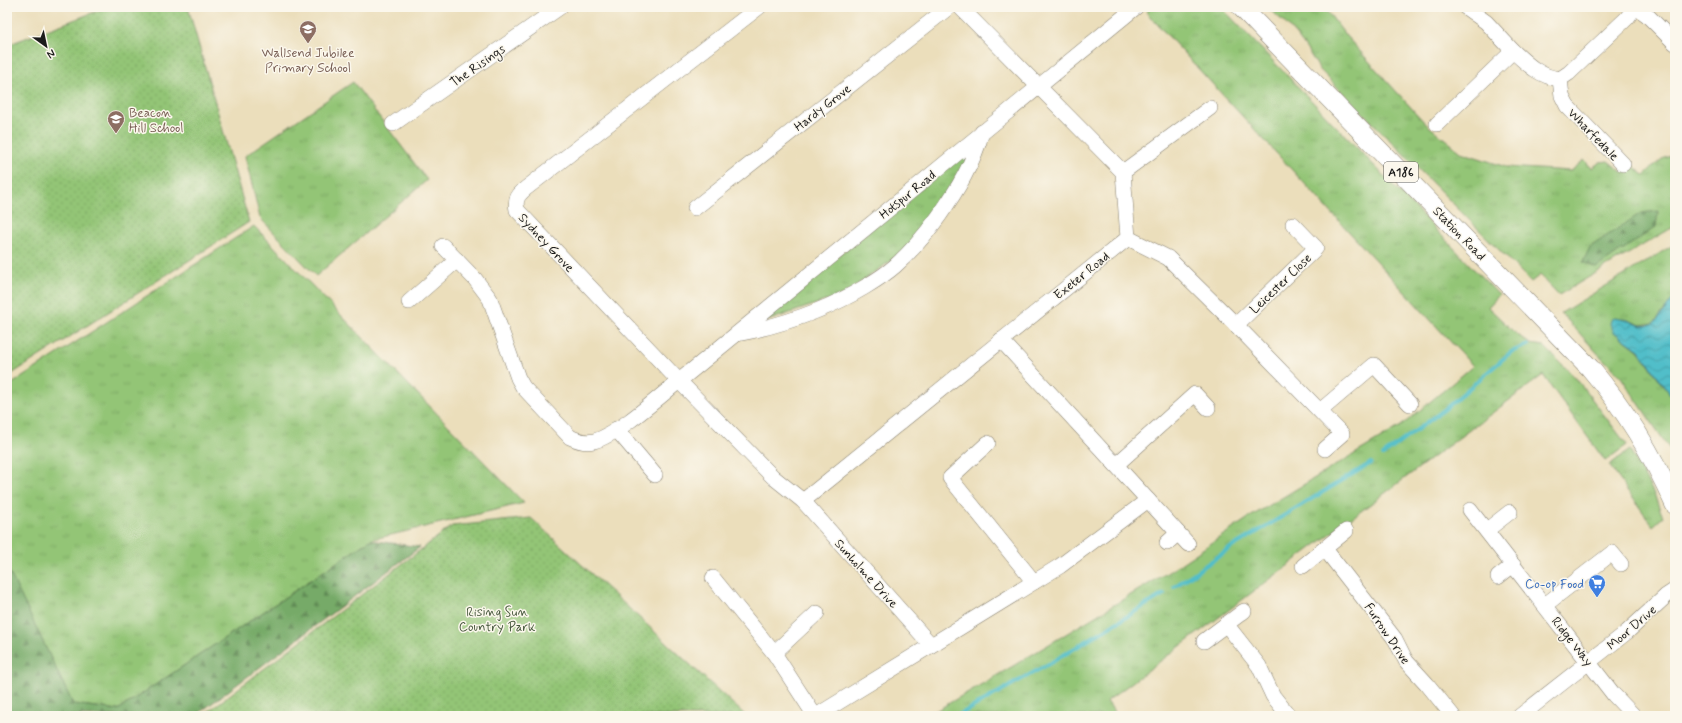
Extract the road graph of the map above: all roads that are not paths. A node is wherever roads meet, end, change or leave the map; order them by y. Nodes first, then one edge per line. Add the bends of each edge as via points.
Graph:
1 (759, 7) edge
2 (949, 7) edge
3 (960, 7) edge
4 (1136, 7) edge
5 (1241, 7) edge
6 (1465, 7) edge
7 (1636, 7) edge
8 (554, 9) edge
9 (1675, 43) edge
10 (1513, 51) junction
11 (1560, 79) junction
12 (1039, 85) junction
13 (1210, 108) dead end
14 (393, 124) dead end
15 (1437, 124) dead end
16 (982, 132) junction
17 (1623, 164) dead end
18 (1123, 172) junction
19 (695, 208) dead end
20 (1293, 224) dead end
21 (1128, 238) junction
22 (443, 246) dead end
23 (457, 260) junction
24 (409, 302) dead end
25 (1236, 325) junction
26 (736, 334) junction
27 (1001, 340) junction
28 (679, 381) junction
29 (1410, 404) dead end
30 (1208, 408) dead end
31 (1320, 411) junction
32 (616, 430) junction
33 (988, 443) dead end
34 (1325, 449) dead end
35 (1116, 465) junction
36 (1661, 473) junction
37 (655, 475) dead end
38 (1675, 486) edge
39 (1148, 500) junction
40 (803, 501) junction
41 (1675, 505) edge
42 (1470, 510) dead end
43 (1510, 512) dead end
44 (1486, 530) junction
45 (1346, 531) dead end
46 (1188, 544) dead end
47 (1325, 548) junction
48 (1616, 559) dead end
49 (1513, 565) junction
50 (1303, 566) dead end
51 (1498, 576) dead end
52 (713, 578) dead end
53 (1675, 578) edge
54 (1034, 582) junction
55 (1670, 593) edge
56 (1545, 605) junction
57 (1244, 611) dead end
58 (817, 613) dead end
59 (1226, 624) junction
60 (1204, 640) dead end
61 (931, 645) junction
62 (774, 653) junction
63 (1589, 662) junction
64 (815, 716) edge
65 (1289, 716) edge
66 (1453, 716) edge
67 (1520, 716) edge
68 (1634, 716) edge

1 - 28 street, Sydney Grove via 525,189 518,195 515,203 521,215
2 - 19 street, Hardy Grove
3 - 12 street
4 - 12 street, Hotspur Road
5 - 36 main road, Station Road / A186 via 1590,368 1621,408
6 - 10 street via 1486,22
7 - 9 street
7 - 11 street
8 - 14 street, The Risings
10 - 11 street via 1536,72
10 - 15 street
11 - 17 street, Wharfedale via 1562,96 1567,106
12 - 16 street, Hotspur Road
12 - 18 street
13 - 18 street
16 - 26 street, Hotspur Road
16 - 26 street via 976,155 954,196 914,247 894,267 850,296 814,313 766,329
18 - 21 street
20 - 25 street, Leicester Close via 1316,248
21 - 25 street via 1168,258
21 - 27 street, Exeter Road
22 - 23 street, Hotspur Road
23 - 24 street
23 - 32 street, Hotspur Road via 490,299 523,387 558,426 570,437 586,442 595,441
25 - 31 street
26 - 28 street, Hotspur Road
27 - 35 street
27 - 40 street, Exeter Road
28 - 32 street, Hotspur Road
28 - 40 street, Sydney Grove via 773,477
29 - 31 street via 1374,365
30 - 35 street via 1195,394
31 - 34 street via 1342,434
32 - 37 street
33 - 54 street via 950,478
35 - 39 street
36 - 38 main road, Station Road / A186
36 - 41 main road, Station Road / A186
39 - 46 street via 1173,538
39 - 54 street via 1060,566
40 - 61 street, Sunholme Drive
42 - 44 street, Ridge Way
43 - 44 street
44 - 49 street, Ridge Way
45 - 47 street
47 - 50 street
47 - 66 street, Furrow Drive via 1395,639 1406,661
48 - 56 street
49 - 51 street
49 - 56 street, Ridge Way
52 - 62 street
53 - 55 street, Moor Drive
54 - 61 street
55 - 63 street, Moor Drive
56 - 63 street, Ridge Way
57 - 59 street
58 - 62 street
59 - 60 street
59 - 65 street via 1259,666 1273,696
61 - 64 street
62 - 64 street
63 - 67 street, Moor Drive
63 - 68 street, Ridge Way

